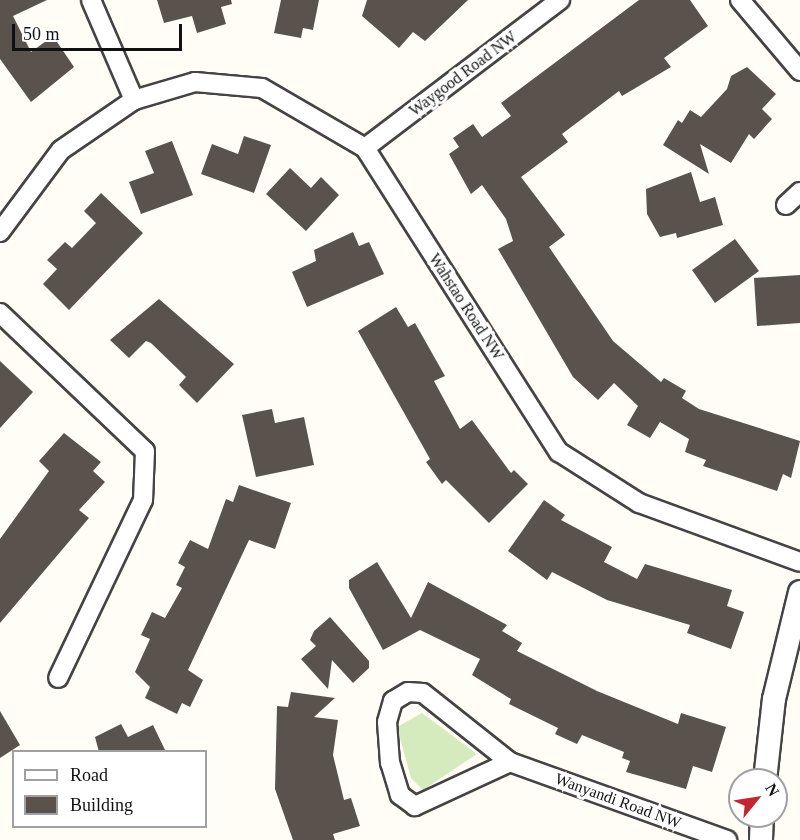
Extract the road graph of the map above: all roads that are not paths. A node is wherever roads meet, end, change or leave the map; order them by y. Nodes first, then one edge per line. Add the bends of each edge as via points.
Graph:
1 (91, 0) edge
2 (560, 0) edge
3 (740, 0) edge
4 (800, 71) edge
5 (134, 100) junction
6 (365, 148) junction
7 (800, 192) edge
8 (786, 205) dead end
9 (0, 232) edge
10 (0, 313) edge
11 (800, 562) edge
12 (800, 592) edge
13 (58, 678) dead end
14 (510, 762) junction
15 (766, 768) edge
16 (727, 840) edge

1 - 5 street
2 - 6 street, Waygood Road NW
3 - 4 street
5 - 6 street, Wahstao Road NW via 195,82 262,88
5 - 9 street, Wahstao Road NW via 60,150
6 - 11 street, Wahstao Road NW via 559,452 639,503
7 - 8 street
10 - 13 street via 145,451 143,500
12 - 15 street via 774,699
14 - 14 street, Wanyandi Road NW via 415,806 400,795 390,763 387,722 393,701 408,692 423,693
14 - 16 street, Wanyandi Road NW

